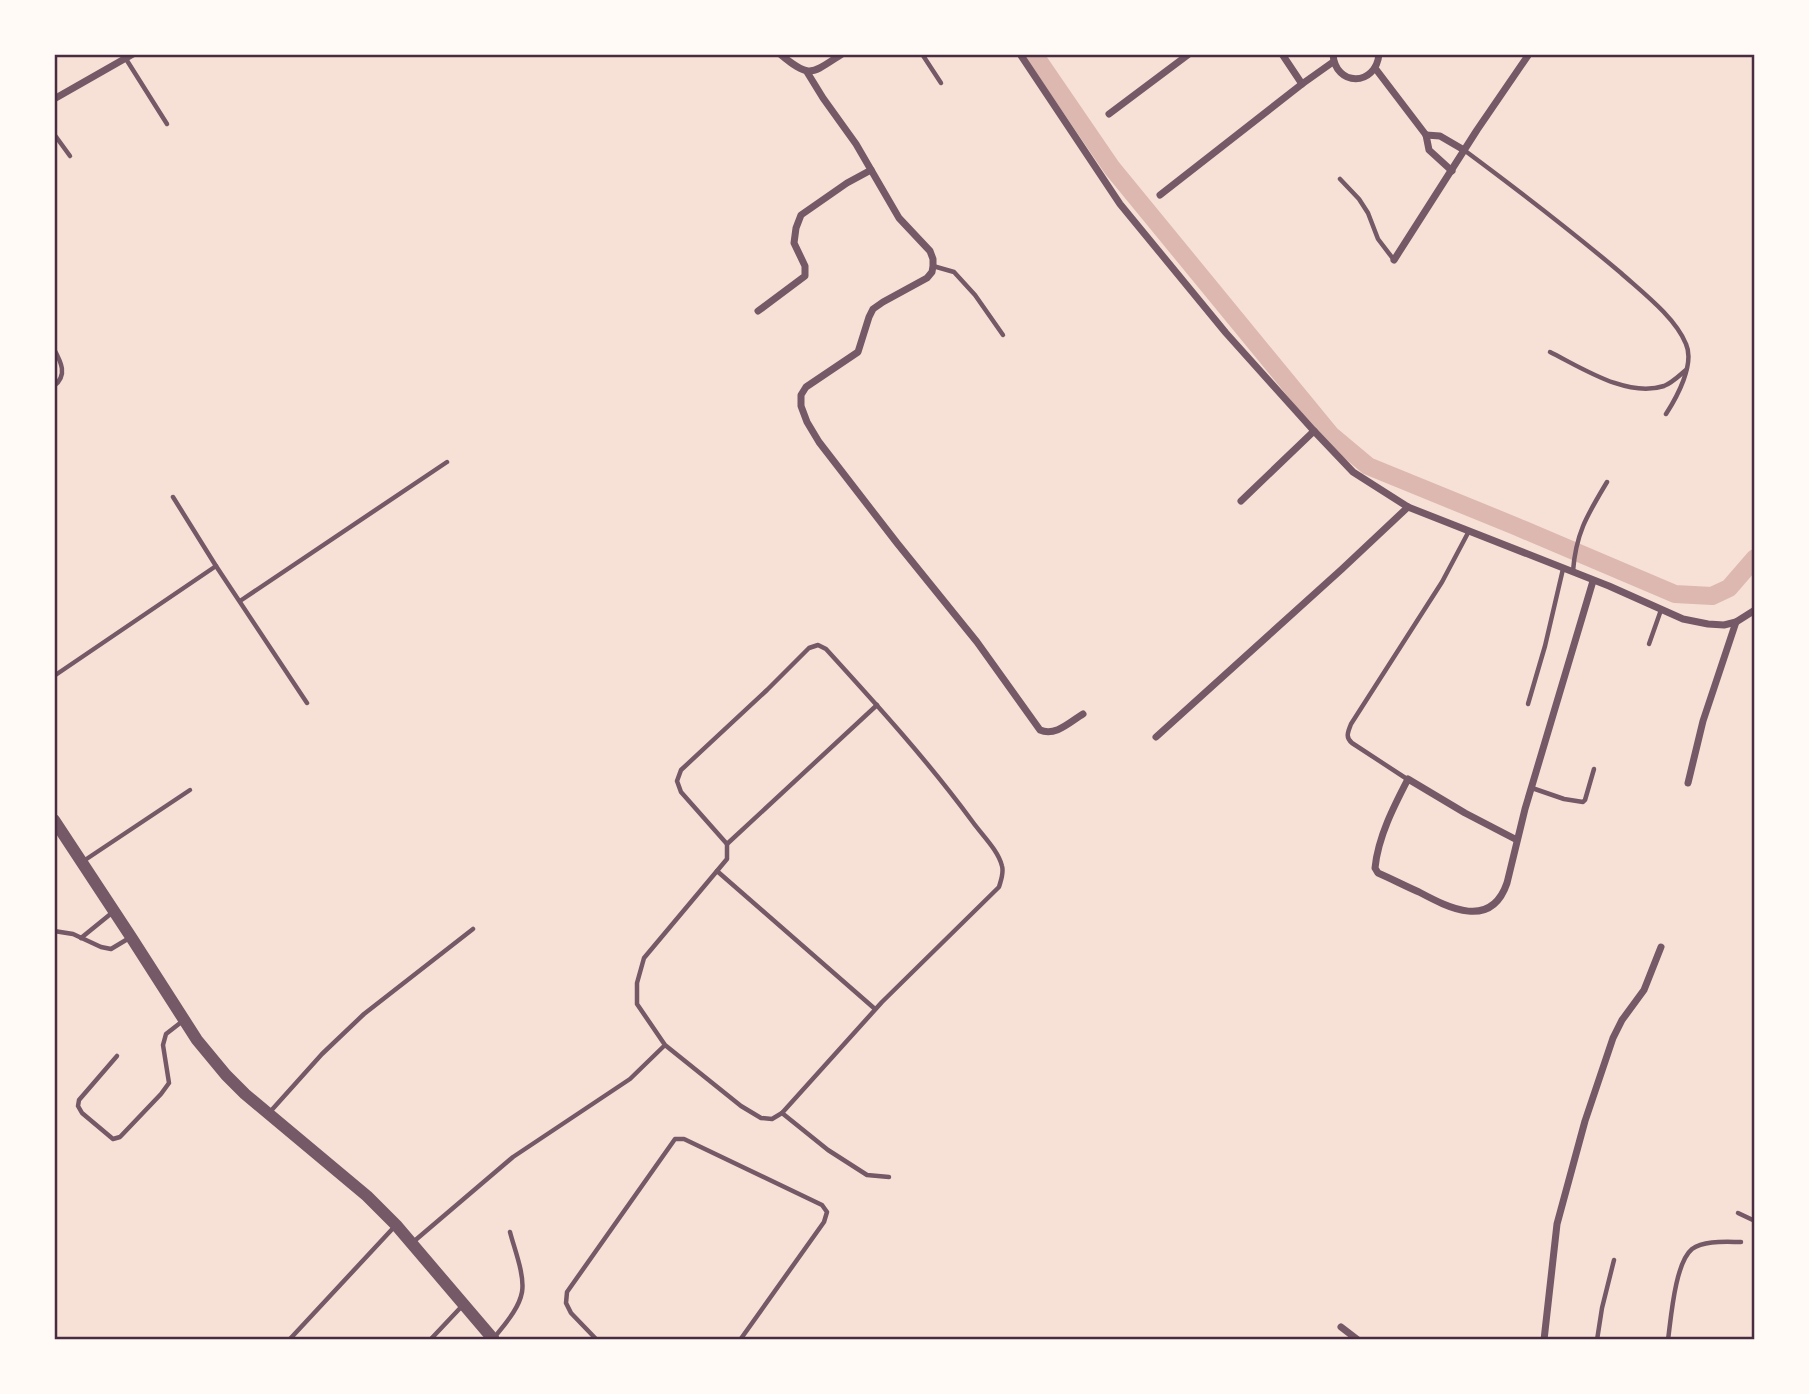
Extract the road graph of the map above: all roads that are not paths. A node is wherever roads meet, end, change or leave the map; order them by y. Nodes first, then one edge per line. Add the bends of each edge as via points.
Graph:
1 (780, 54) edge
2 (842, 54) edge
3 (922, 54) edge
4 (1020, 54) edge
5 (1189, 54) edge
6 (1282, 54) edge
7 (1379, 54) edge
8 (1529, 54) edge
9 (130, 57) edge
10 (1333, 58) edge
11 (1376, 68) junction
12 (807, 72) junction
13 (941, 83) dead end
14 (1302, 84) junction
15 (54, 99) edge
16 (1109, 114) dead end
17 (167, 124) dead end
18 (54, 134) edge
19 (1426, 135) junction
20 (1464, 150) junction
21 (70, 156) dead end
22 (871, 170) junction
23 (1452, 171) junction
24 (1340, 179) dead end
25 (1160, 195) dead end
26 (1394, 260) joint
27 (933, 267) junction
28 (758, 311) dead end
29 (1003, 335) dead end
30 (54, 349) edge
31 (1550, 352) dead end
32 (1687, 369) junction
33 (54, 386) edge
34 (1666, 414) dead end
35 (1314, 432) junction
36 (447, 462) dead end
37 (1607, 482) dead end
38 (173, 497) dead end
39 (1241, 501) dead end
40 (1408, 507) junction
41 (1470, 530) junction
42 (216, 566) junction
43 (1563, 568) junction
44 (1573, 572) junction
45 (1593, 581) junction
46 (240, 601) junction
47 (1661, 609) junction
48 (1755, 610) edge
49 (1736, 622) junction
50 (1649, 644) dead end
51 (54, 676) edge
52 (307, 703) dead end
53 (1528, 704) dead end
54 (877, 705) junction
55 (1083, 714) dead end
56 (1156, 737) dead end
57 (1594, 769) dead end
58 (1408, 779) junction
59 (1688, 783) dead end
60 (1532, 788) junction
61 (190, 790) dead end
62 (54, 820) edge
63 (1517, 841) junction
64 (727, 844) junction
65 (82, 862) junction
66 (717, 871) junction
67 (114, 911) junction
68 (473, 929) dead end
69 (54, 931) edge
70 (131, 937) junction
71 (81, 938) junction
72 (1661, 947) dead end
73 (875, 1009) junction
74 (184, 1020) junction
75 (665, 1045) junction
76 (117, 1056) dead end
77 (782, 1113) junction
78 (268, 1114) junction
79 (889, 1177) dead end
80 (1738, 1213) dead end
81 (1755, 1220) edge
82 (396, 1225) junction
83 (510, 1232) dead end
84 (1741, 1242) dead end
85 (412, 1244) junction
86 (1614, 1260) dead end
87 (464, 1303) junction
88 (1341, 1327) dead end
89 (493, 1339) edge
90 (289, 1340) edge
91 (430, 1340) edge
92 (597, 1340) edge
93 (740, 1340) edge
94 (1358, 1340) edge
95 (1544, 1340) edge
96 (1597, 1340) edge
97 (1668, 1340) edge

1 - 12 street
2 - 12 street
3 - 13 lane
4 - 35 street via 1120,204
5 - 16 street
6 - 14 street
7 - 11 street
8 - 20 street
9 - 15 street
9 - 17 lane
10 - 11 street via 1349,78 1364,77
10 - 14 street
11 - 19 street
12 - 22 street
14 - 25 street
18 - 21 lane
19 - 20 street via 1440,136
19 - 23 street via 1429,150
20 - 23 street
20 - 32 lane via 1573,232 1647,297 1688,346
22 - 27 street via 899,218 930,251
22 - 28 street via 801,215 794,243 805,276
23 - 26 street
24 - 26 lane via 1359,199
27 - 29 lane via 954,272
27 - 55 street via 927,278 873,309 858,352 806,387 800,406 819,442 977,642 1040,730 1054,732
30 - 33 lane via 63,371
31 - 32 lane via 1611,382 1643,390 1666,385
32 - 34 lane
35 - 39 street
35 - 40 street via 1353,472
36 - 46 lane
37 - 44 lane via 1580,531
38 - 42 lane
40 - 41 street
40 - 56 street
41 - 43 street
41 - 58 lane via 1347,734 1352,743
42 - 46 lane
42 - 51 lane
43 - 44 street
43 - 53 lane
44 - 45 street
45 - 47 street
45 - 60 street
46 - 52 lane
47 - 49 street via 1708,624
47 - 50 lane
48 - 49 street
49 - 59 street
54 - 64 lane
54 - 64 lane via 826,649 818,645 809,648 681,770 677,781 681,792
54 - 73 lane via 958,802 994,852 1003,876 999,887
57 - 60 lane via 1583,802
58 - 63 street
58 - 63 street via 1383,838 1375,868 1378,873 1449,908 1480,911 1504,893
60 - 63 street
61 - 65 lane
62 - 65 street
64 - 66 lane via 727,859
65 - 67 street
66 - 73 lane
66 - 75 lane via 644,958 637,1004
67 - 70 street
67 - 71 lane
68 - 78 lane via 364,1014
69 - 71 lane
70 - 71 lane via 111,949
70 - 74 street
72 - 95 street via 1644,990 1613,1038 1586,1121 1557,1224
73 - 77 lane
74 - 76 lane via 166,1034 163,1045 169,1083 113,1139 78,1106
74 - 78 street via 226,1075
75 - 77 lane via 761,1118 772,1119
75 - 85 lane via 630,1079 513,1157
77 - 79 lane via 867,1175
78 - 82 street
80 - 81 lane
82 - 85 street
82 - 90 lane
83 - 89 lane via 522,1292
84 - 97 lane via 1712,1243 1694,1248 1684,1257
85 - 87 street
86 - 96 lane
87 - 89 street
87 - 91 lane
88 - 94 street
92 - 93 lane via 571,1313 567,1292 675,1139 684,1139 822,1205 827,1212

